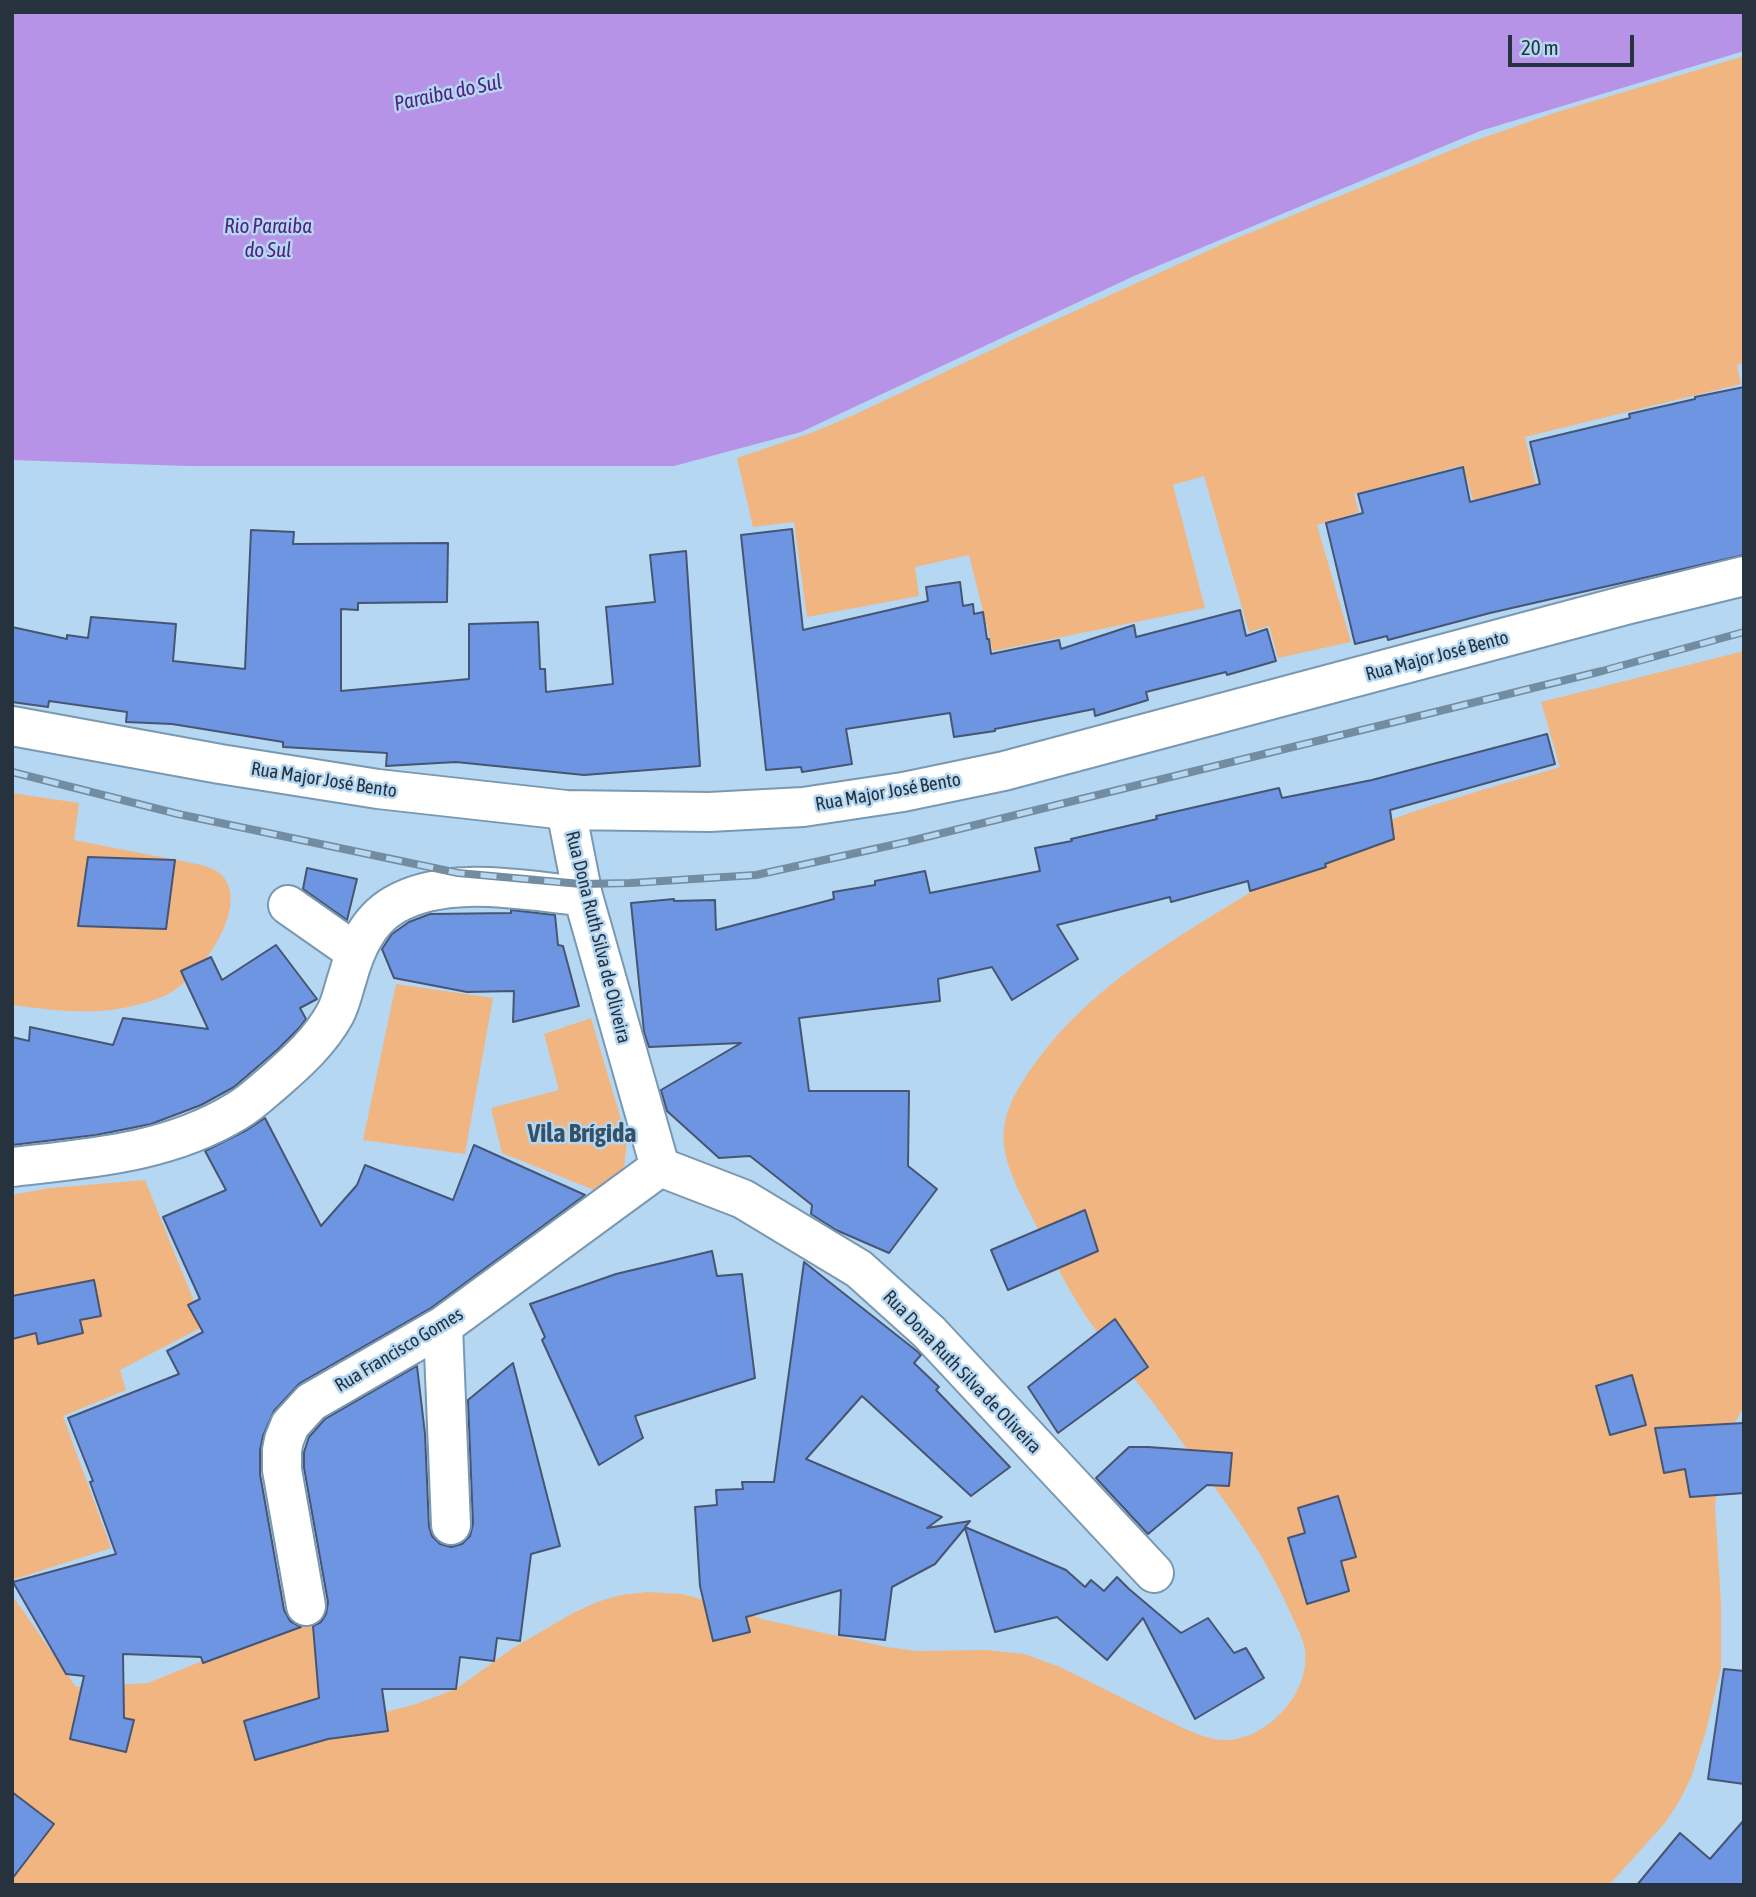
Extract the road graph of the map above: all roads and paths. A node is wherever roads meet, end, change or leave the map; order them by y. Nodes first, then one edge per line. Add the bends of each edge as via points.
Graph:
1 (1744, 576) edge
2 (12, 726) edge
3 (566, 810) junction
4 (583, 896) junction
5 (288, 905) dead end
6 (355, 952) junction
7 (12, 1167) edge
8 (660, 1167) junction
9 (443, 1326) junction
10 (451, 1525) dead end
11 (1154, 1573) dead end
12 (306, 1606) dead end

1 - 3 street, Rua Major José Bento via 1004,771 904,792 803,807 709,812
2 - 3 street, Rua Major José Bento via 377,789
3 - 4 street, Rua Dona Ruth Silva de Oliveira
4 - 6 street via 484,887 432,891 384,912
4 - 8 street, Rua Dona Ruth Silva de Oliveira
5 - 6 street
6 - 7 street via 340,1002 321,1036 240,1109 180,1139 150,1147
8 - 9 street, Rua Francisco Gomes
8 - 11 street, Rua Dona Ruth Silva de Oliveira via 743,1199 859,1269 929,1332
9 - 10 street
9 - 12 street, Rua Francisco Gomes via 311,1402 290,1425 282,1470

